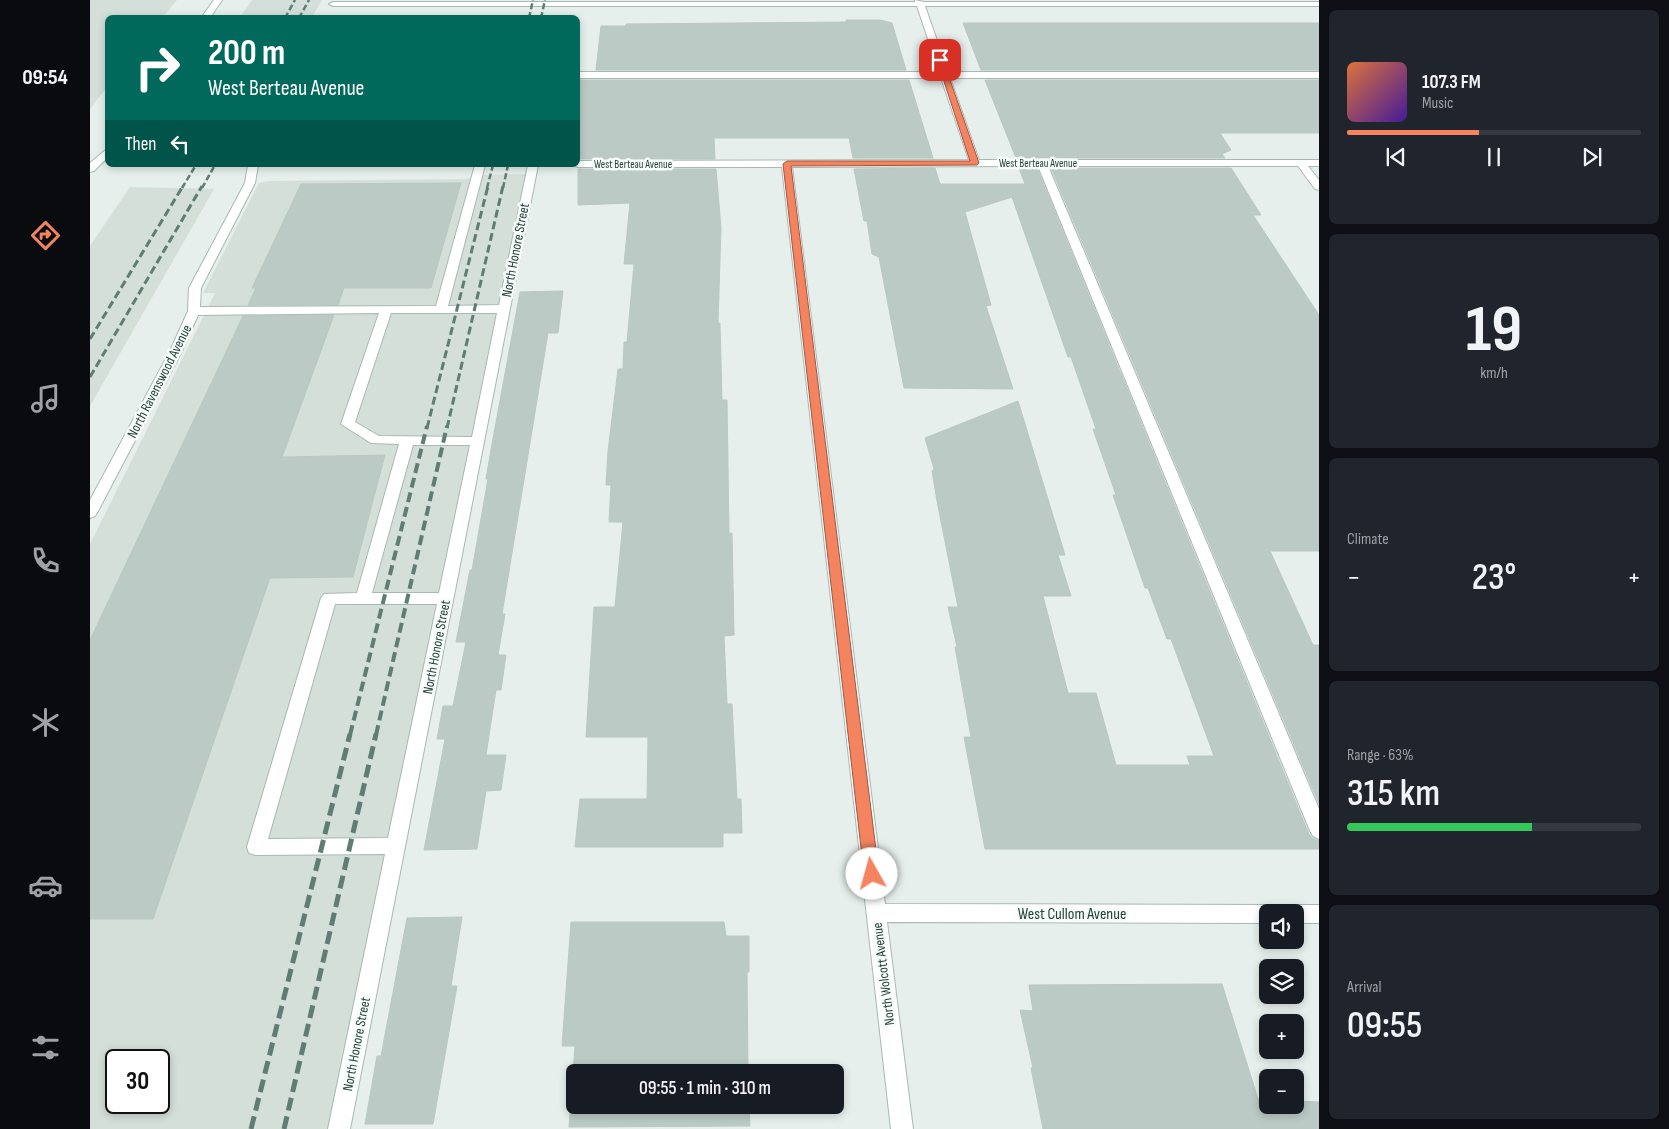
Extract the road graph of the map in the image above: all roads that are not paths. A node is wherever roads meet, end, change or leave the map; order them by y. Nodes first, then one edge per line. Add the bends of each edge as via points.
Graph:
1 (218, 0) edge
2 (517, 2) edge
3 (920, 2) edge
4 (1319, 4) edge
5 (333, 5) edge
6 (207, 15) edge
7 (945, 74) junction
8 (580, 75) edge
9 (1319, 75) edge
10 (105, 154) edge
11 (975, 163) junction
12 (1042, 163) junction
13 (1300, 163) junction
14 (1319, 163) edge
15 (580, 164) edge
16 (787, 164) junction
17 (105, 165) edge
18 (91, 166) edge
19 (253, 167) edge
20 (479, 167) edge
21 (533, 167) edge
22 (1319, 187) edge
23 (441, 309) junction
24 (504, 309) junction
25 (386, 310) junction
26 (194, 311) junction
27 (407, 441) junction
28 (477, 441) junction
29 (90, 513) edge
30 (363, 598) junction
31 (445, 599) junction
32 (1319, 831) edge
33 (396, 846) junction
34 (876, 913) junction
35 (1259, 914) edge
36 (1304, 914) edge
37 (1319, 914) edge
38 (339, 1129) edge
39 (902, 1129) edge

1 - 6 street
2 - 3 street
2 - 5 street
3 - 4 street
3 - 7 street
7 - 8 street
7 - 9 street
7 - 11 street
10 - 18 street
11 - 12 street, West Berteau Avenue
11 - 16 street, West Berteau Avenue
12 - 13 street, West Berteau Avenue
12 - 32 street
13 - 14 street, West Berteau Avenue
13 - 22 street
15 - 16 street, West Berteau Avenue
16 - 34 street, North Wolcott Avenue
17 - 18 street
19 - 26 street, North Ravenswood Avenue via 250,183 195,288
20 - 23 street
21 - 24 street, North Honore Street
23 - 24 street
23 - 25 street
24 - 28 street, North Honore Street
25 - 26 street
25 - 27 street via 348,424 376,440
26 - 29 street, North Ravenswood Avenue
27 - 28 street
27 - 30 street
28 - 31 street, North Honore Street
30 - 31 street
30 - 33 street via 329,598 256,847
31 - 33 street, North Honore Street
33 - 38 street, North Honore Street
34 - 35 street, West Cullom Avenue
34 - 39 street, North Wolcott Avenue
36 - 37 street

